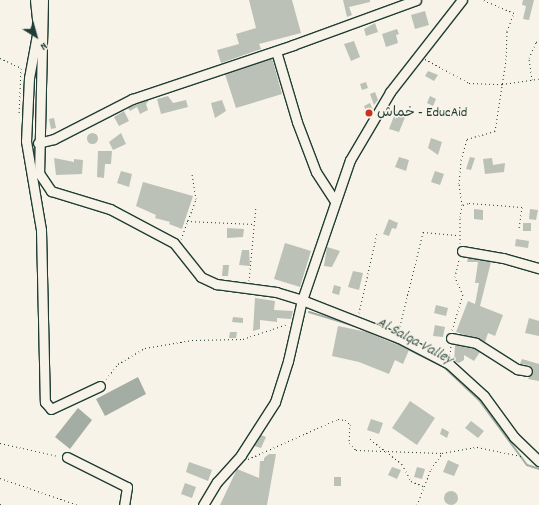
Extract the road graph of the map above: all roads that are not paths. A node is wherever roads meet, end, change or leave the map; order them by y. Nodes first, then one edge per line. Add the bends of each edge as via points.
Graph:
1 (36, 0) edge
2 (43, 0) edge
3 (416, 0) edge
4 (462, 0) edge
5 (276, 50) junction
6 (38, 144) junction
7 (334, 201) junction
8 (462, 251) road end
9 (539, 268) edge
10 (302, 300) junction
11 (451, 338) road end
12 (527, 372) dead end
13 (100, 386) road end
14 (67, 458) road end
15 (536, 459) edge
16 (124, 505) edge
17 (203, 505) edge

1 - 13 street via 38,29 29,78 26,141 40,230 44,402 51,409
2 - 6 street
3 - 5 street
4 - 7 street via 382,105 350,160
5 - 6 street via 132,99 54,139
5 - 7 street via 316,172
6 - 10 street via 39,173 51,191 110,209 178,245 201,277 216,284 276,292
7 - 10 street
8 - 9 street via 503,258
10 - 15 street via 398,338 449,364 484,396
10 - 17 street via 275,402 241,455 217,482
11 - 12 street via 476,343 517,369
14 - 16 street via 127,487

